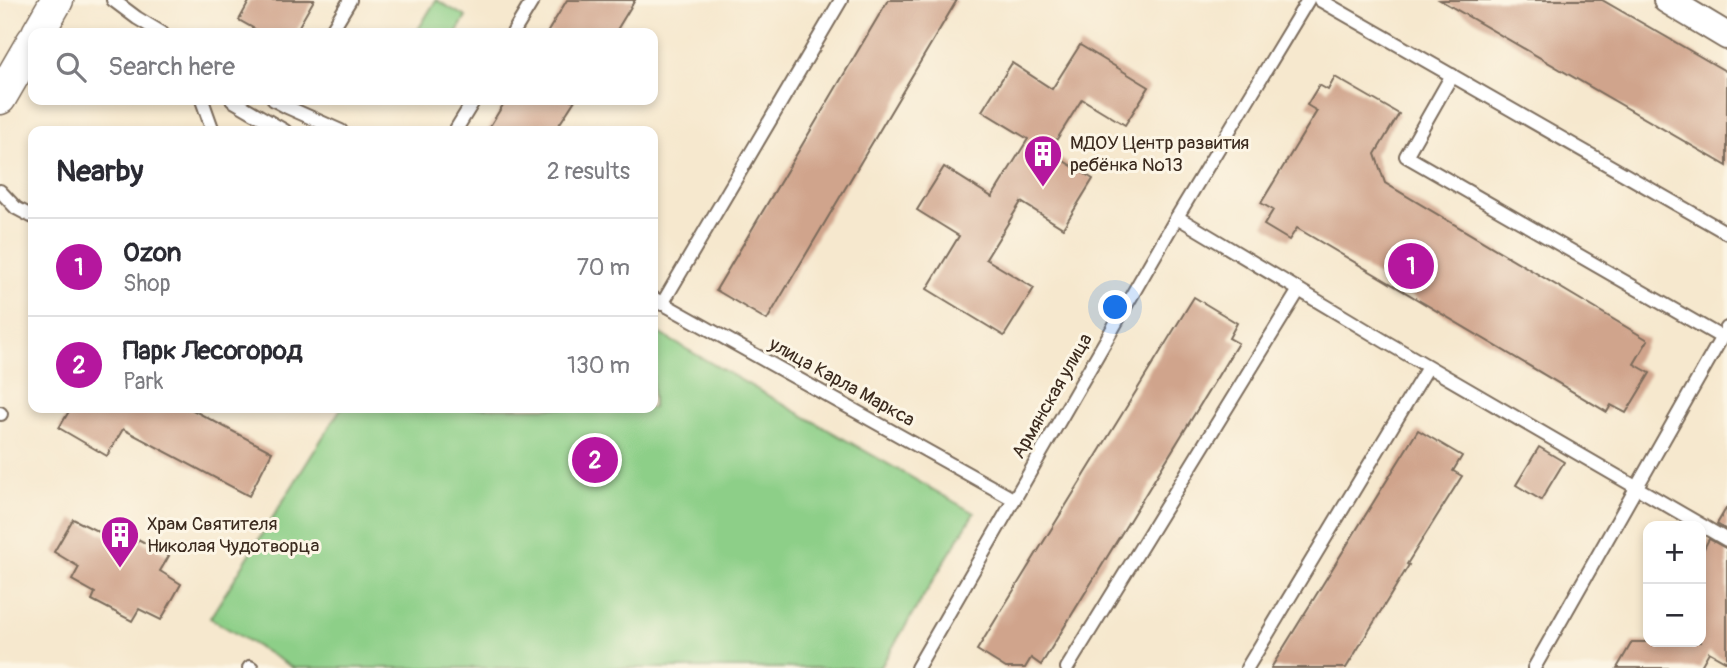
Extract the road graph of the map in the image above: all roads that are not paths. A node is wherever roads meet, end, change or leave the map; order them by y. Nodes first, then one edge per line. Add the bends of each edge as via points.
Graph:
1 (57, 0) edge
2 (113, 0) edge
3 (350, 0) edge
4 (533, 0) edge
5 (841, 0) edge
6 (1308, 0) edge
7 (1320, 0) edge
8 (1667, 0) edge
9 (136, 18) junction
10 (41, 28) edge
11 (145, 28) edge
12 (153, 28) edge
13 (333, 28) edge
14 (516, 28) edge
15 (1727, 36) edge
16 (28, 50) edge
17 (1452, 75) junction
18 (0, 98) edge
19 (204, 105) edge
20 (237, 105) edge
21 (241, 105) edge
22 (293, 105) edge
23 (471, 105) edge
24 (211, 126) edge
25 (258, 126) edge
26 (276, 126) edge
27 (332, 126) edge
28 (458, 126) edge
29 (0, 191) edge
30 (28, 214) edge
31 (1177, 217) junction
32 (1727, 233) edge
33 (1299, 290) junction
34 (658, 299) edge
35 (658, 302) edge
36 (1724, 332) edge
37 (1428, 367) junction
38 (1636, 487) junction
39 (1013, 499) junction
40 (1727, 540) edge
41 (919, 667) edge
42 (1067, 668) edge
43 (1247, 668) edge
44 (1534, 668) edge

1 - 10 street
2 - 9 lane
3 - 13 lane
4 - 14 lane
5 - 34 lane
6 - 31 lane, Армянская улица
7 - 17 lane
8 - 15 street
9 - 11 lane
9 - 12 lane
16 - 18 street
17 - 32 lane
17 - 36 lane via 1406,156
19 - 24 lane
20 - 25 lane
21 - 26 lane
22 - 27 lane
23 - 28 lane
29 - 30 lane
31 - 33 lane
31 - 39 lane, Армянская улица
33 - 37 lane
33 - 42 lane
35 - 39 lane, улица Карла Маркса
36 - 38 lane
37 - 38 lane
37 - 43 lane
38 - 40 lane
38 - 44 lane
39 - 41 lane, Армянская улица

